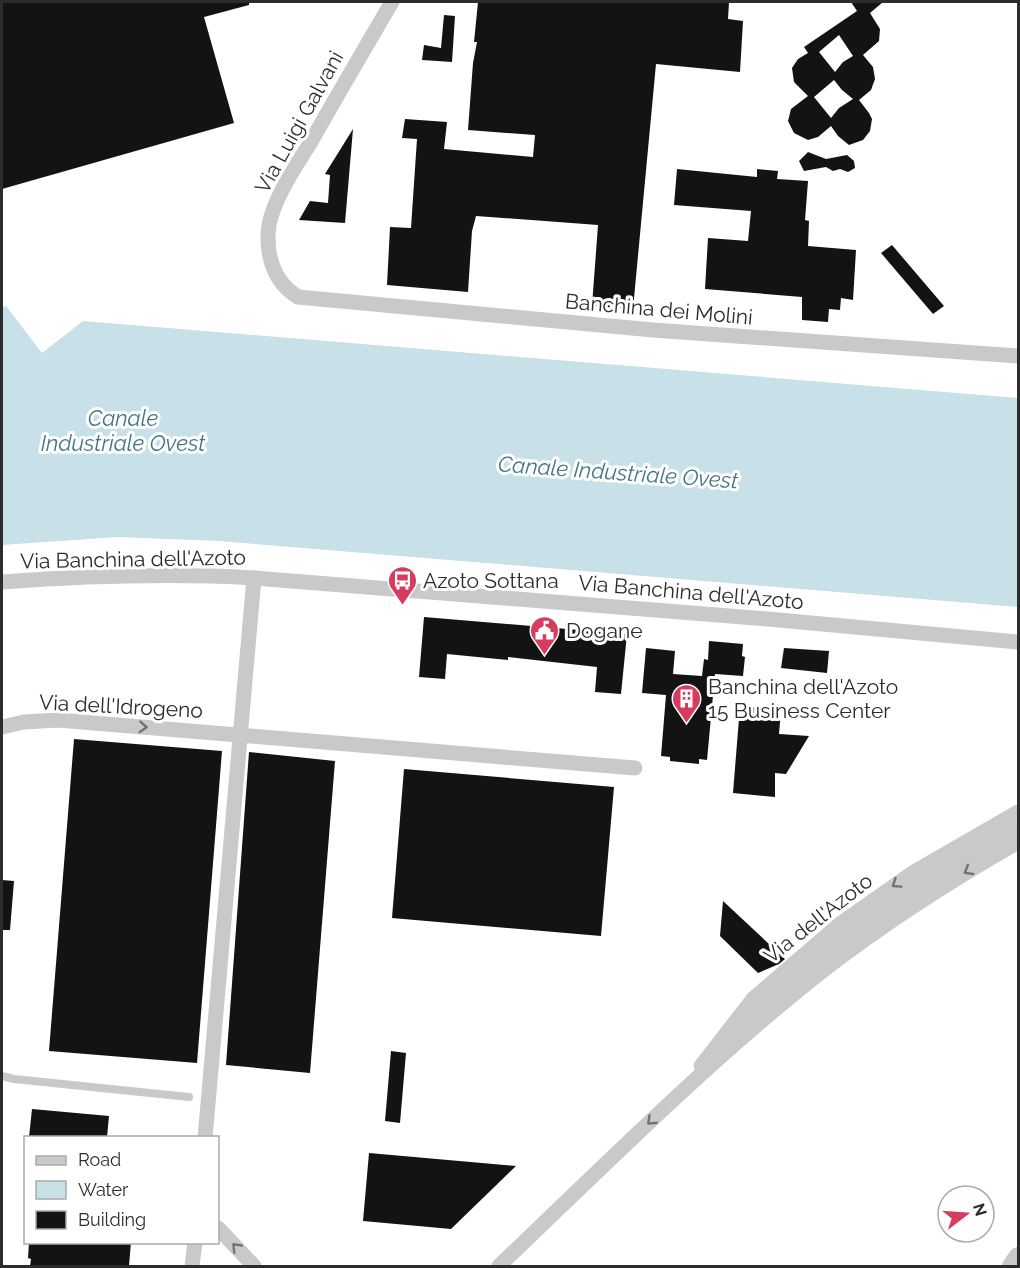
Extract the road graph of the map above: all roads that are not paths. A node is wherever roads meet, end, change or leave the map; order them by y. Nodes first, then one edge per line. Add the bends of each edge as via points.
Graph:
1 (392, 2) edge
2 (298, 297) joint
3 (1018, 356) edge
4 (254, 578) junction
5 (2, 582) edge
6 (1018, 642) edge
7 (2, 727) edge
8 (240, 734) junction
9 (634, 768) dead end
10 (1018, 812) edge
11 (1018, 829) edge
12 (1018, 842) edge
13 (2, 1076) edge
14 (678, 1096) junction
15 (189, 1097) dead end
16 (205, 1136) edge
17 (219, 1229) edge
18 (195, 1244) edge
19 (1018, 1256) edge
20 (192, 1266) edge
21 (254, 1266) edge
22 (499, 1266) edge
23 (1011, 1266) edge

1 - 2 street, Via Luigi Galvani via 272,214 268,246 273,269 283,285
2 - 3 street, Banchina dei Molini via 653,330
4 - 5 street, Via Banchina dell'Azoto via 82,576
4 - 6 street, Via Banchina dell'Azoto
4 - 8 street
7 -> 8 street, Via dell'Idrogeno via 58,720
8 - 9 street, Via dell'Idrogeno
8 - 16 street
10 -> 14 street, Via dell'Azoto via 914,872 840,924 753,999
11 - 14 street, Via dell'Azoto via 919,885 846,937 767,1001
12 -> 14 street, Via dell'Azoto via 932,893 854,947 783,1003
13 - 15 lane
14 -> 22 street, Via dell'Azoto
21 -> 17 street
18 - 20 street
19 - 23 street

